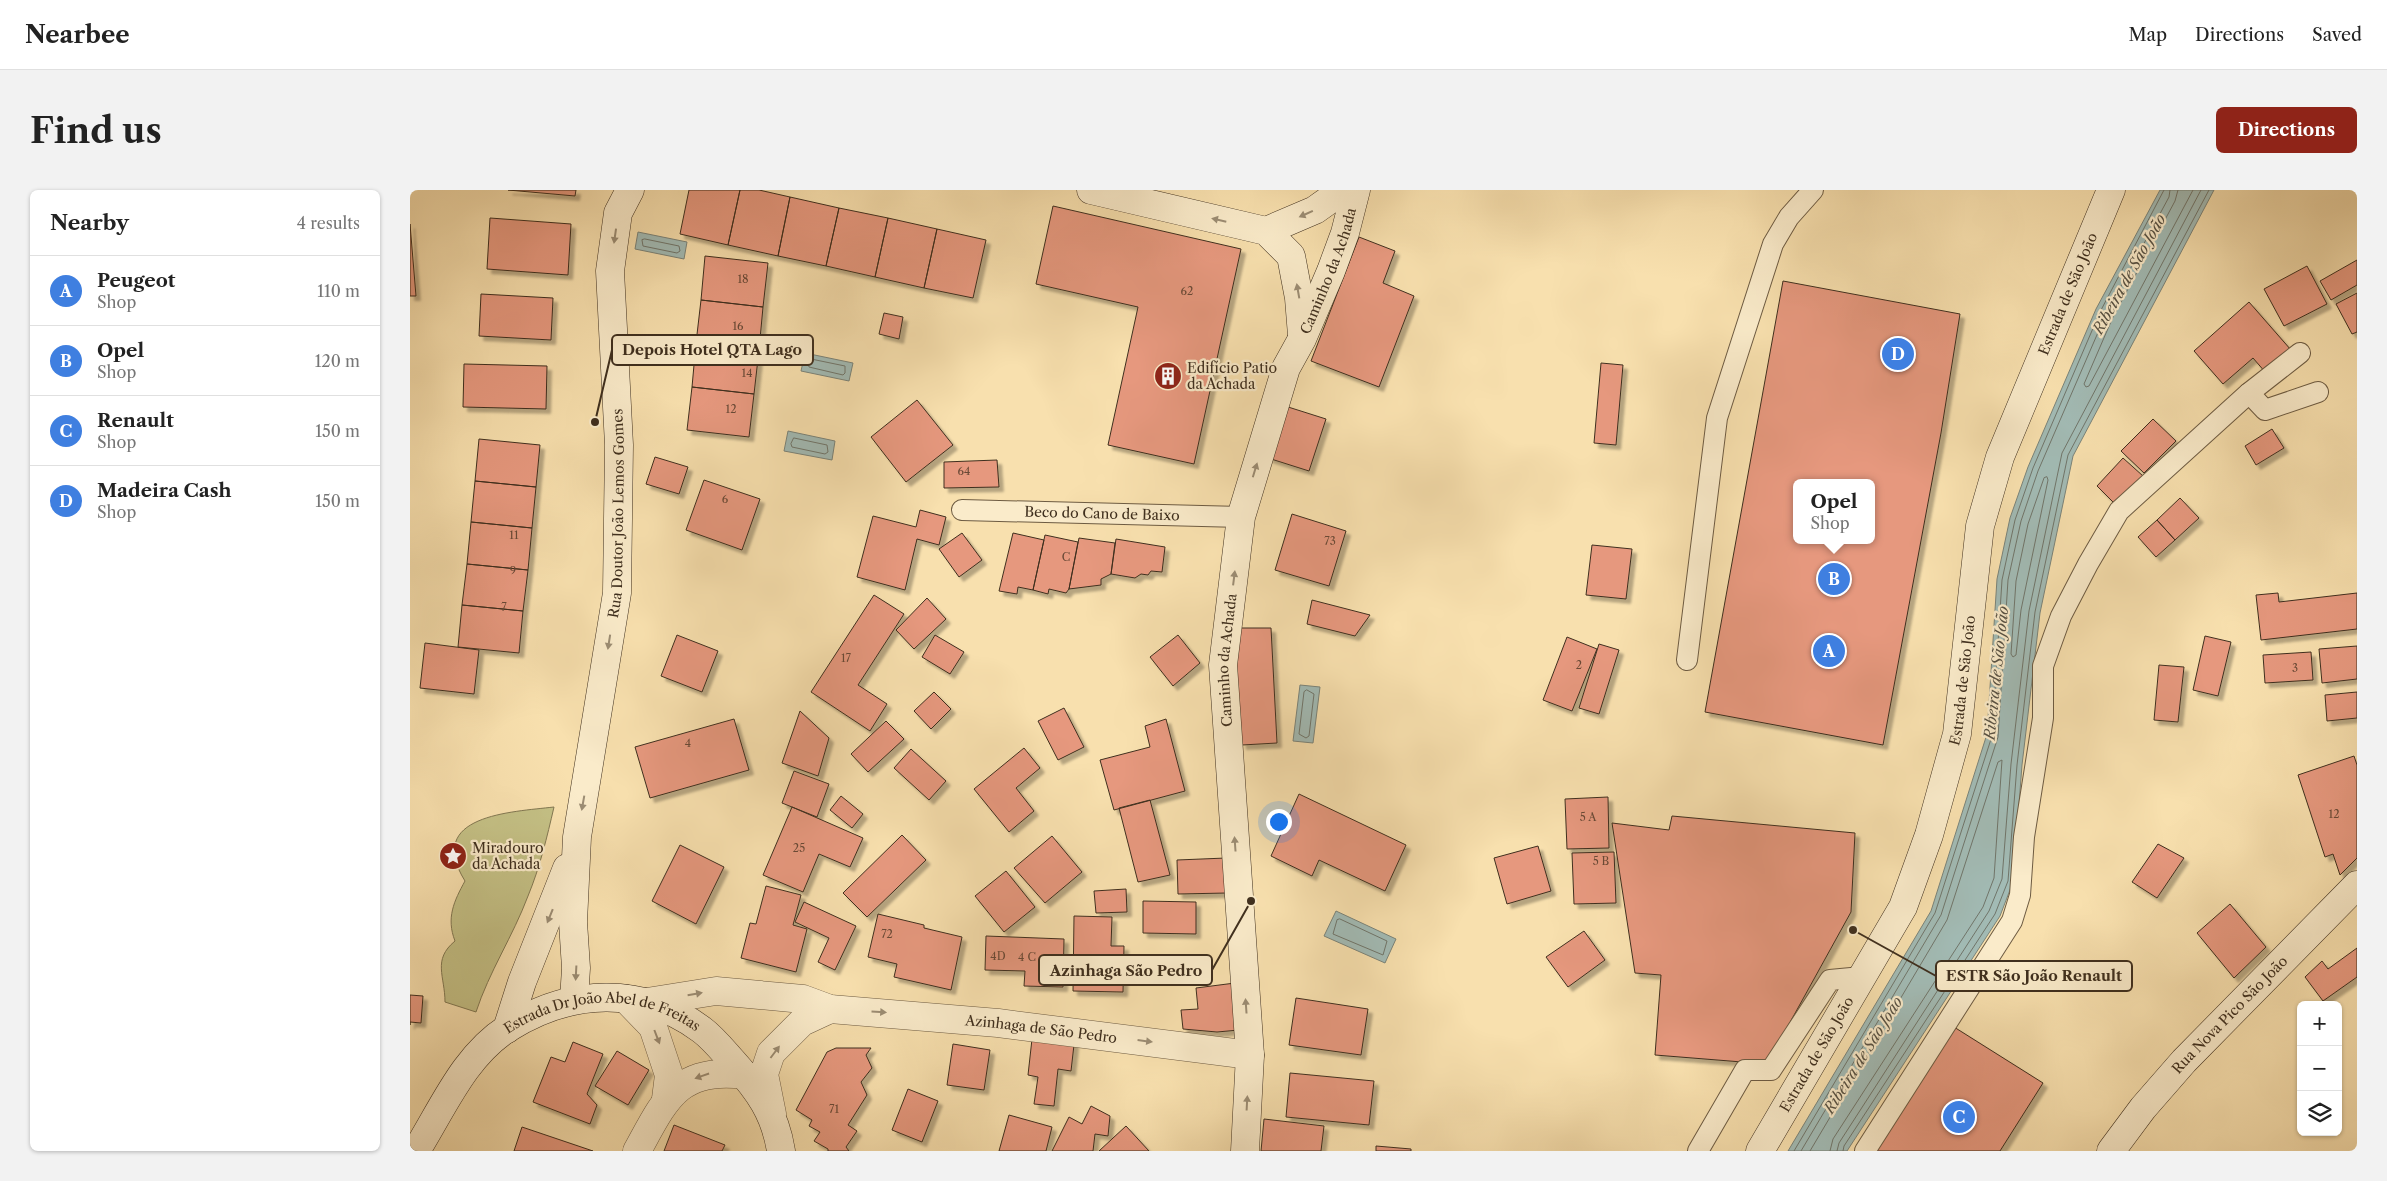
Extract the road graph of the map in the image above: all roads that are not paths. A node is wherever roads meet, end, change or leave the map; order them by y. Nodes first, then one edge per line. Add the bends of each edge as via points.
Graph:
1 (630, 190) edge
2 (1091, 190) edge
3 (1343, 190) edge
4 (1356, 190) edge
5 (1813, 190) edge
6 (2111, 190) edge
7 (1266, 231) junction
8 (1302, 339) junction
9 (2300, 353) dead end
10 (2318, 392) dead end
11 (2249, 393) junction
12 (962, 510) dead end
13 (1241, 516) junction
14 (1687, 660) dead end
15 (577, 837) junction
16 (2357, 885) edge
17 (1862, 977) junction
18 (574, 1000) junction
19 (637, 1001) junction
20 (830, 1009) junction
21 (507, 1029) junction
22 (1250, 1055) junction
23 (745, 1075) junction
24 (666, 1100) junction
25 (772, 1114) junction
26 (416, 1151) edge
27 (637, 1151) edge
28 (781, 1151) edge
29 (1245, 1151) edge
30 (1698, 1151) edge
31 (1760, 1151) edge
32 (1865, 1151) edge
33 (2111, 1151) edge

1 -> 15 street, Rua Doutor João Lemos Gomes via 618,213 610,271 619,445 617,593
7 -> 2 street
3 -> 7 street via 1315,210
4 - 8 street, Caminho da Achada via 1342,241
5 - 14 lane via 1789,217 1773,244 1717,418
6 - 17 street, Estrada de São João via 2000,457 1980,526 1957,734 1903,907
8 -> 7 street via 1291,256
13 -> 8 street, Caminho da Achada via 1286,368
9 - 11 lane
10 - 11 lane via 2265,410
11 - 32 lane via 2119,511 2061,616 2043,666 2043,718 2024,837 2020,895 2012,921
12 - 13 lane, Beco do Cano de Baixo
22 -> 13 street, Caminho da Achada via 1223,665
15 -> 18 street, Rua Doutor João Lemos Gomes
15 -> 21 street, Rua Doutor João Lemos Gomes
16 - 33 street, Rua Nova Pico São João via 2184,1061
17 - 30 lane via 1830,980 1771,1070 1745,1070
17 - 31 street, Estrada de São João
18 - 19 street, Estrada Dr João Abel de Freitas via 594,997
18 - 21 street, Estrada Dr João Abel de Freitas via 540,1011
19 -> 20 street, Azinhaga de São Pedro via 716,991 803,999
19 - 23 street, Estrada Dr João Abel de Freitas via 680,1016 704,1031
19 -> 24 street via 653,1027 669,1075
20 -> 22 street, Azinhaga de São Pedro via 998,1023
25 -> 20 street, Azinhaga de São Pedro via 764,1074 771,1053 802,1022
21 - 26 street, Estrada Dr João Abel de Freitas via 464,1070
29 -> 22 street, Caminho da Achada
23 -> 24 street via 726,1072 700,1076 684,1084
23 - 25 street, Estrada Dr João Abel de Freitas
24 - 27 street
25 - 28 street, Estrada Dr João Abel de Freitas

